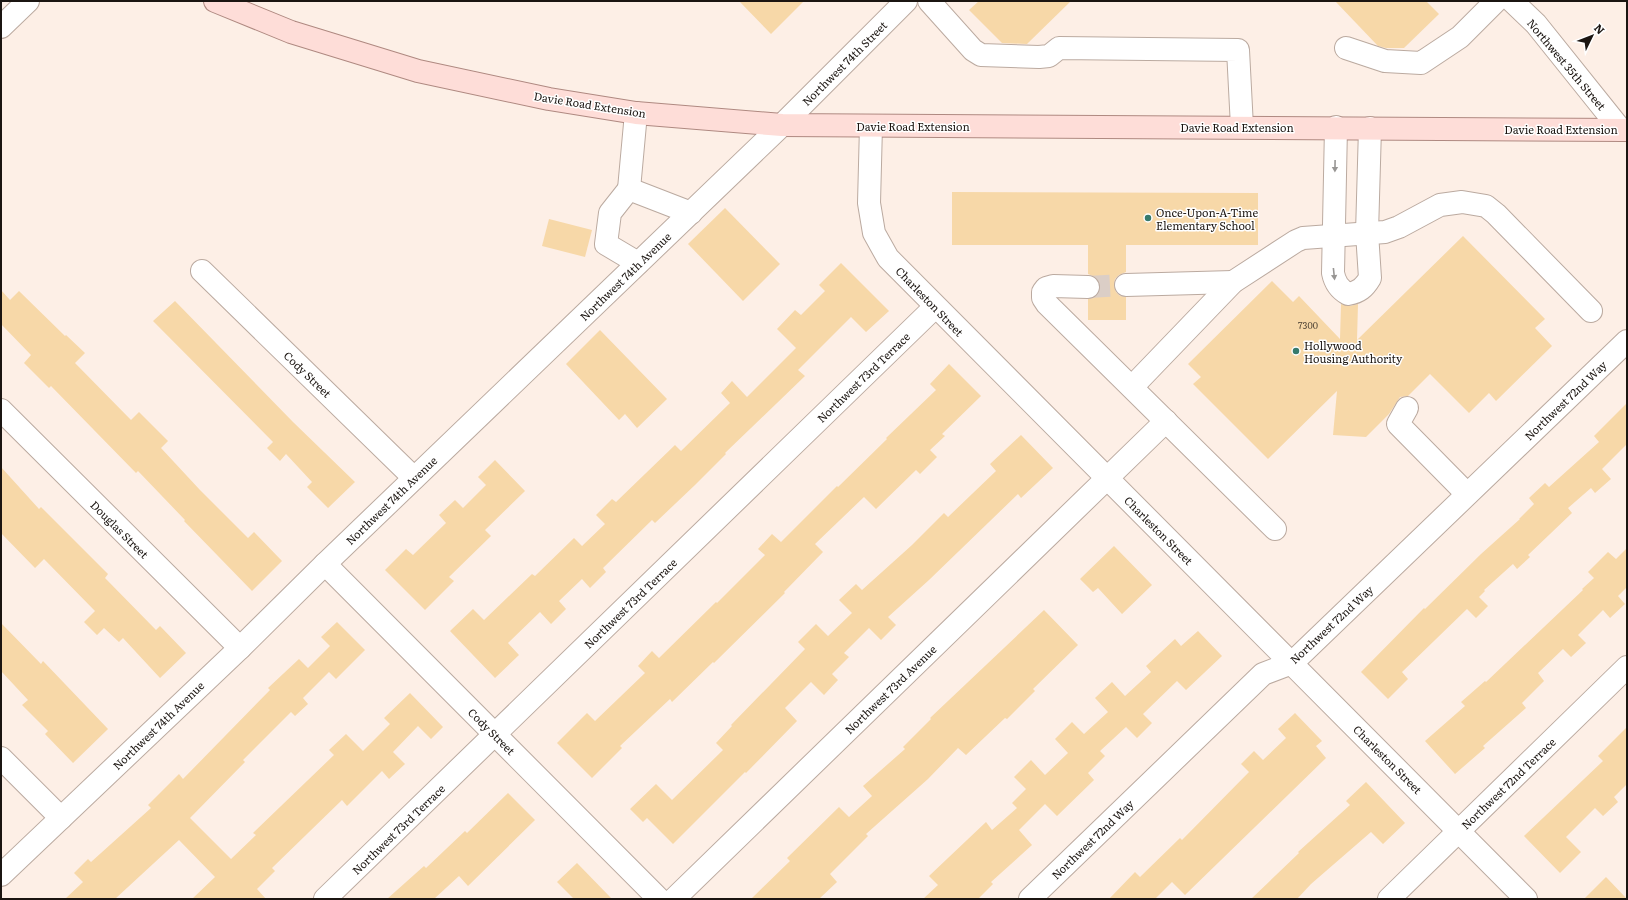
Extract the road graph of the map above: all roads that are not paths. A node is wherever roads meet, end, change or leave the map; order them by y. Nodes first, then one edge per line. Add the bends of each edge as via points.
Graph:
1 (214, 1) edge
2 (906, 1) edge
3 (929, 1) edge
4 (1496, 1) edge
5 (1512, 1) edge
6 (1346, 48) dead end
7 (636, 113) junction
8 (782, 125) junction
9 (871, 126) junction
10 (1242, 127) junction
11 (1336, 127) junction
12 (1370, 128) junction
13 (1624, 130) edge
14 (629, 189) junction
15 (691, 213) junction
16 (1367, 234) junction
17 (1334, 235) junction
18 (638, 263) junction
19 (202, 270) dead end
20 (1234, 282) junction
21 (1126, 285) tunnel mouth
22 (1088, 287) tunnel mouth
23 (935, 307) junction
24 (1591, 312) dead end
25 (1627, 341) edge
26 (1132, 387) junction
27 (1407, 408) dead end
28 (1, 410) edge
29 (1166, 421) junction
30 (414, 478) junction
31 (1107, 479) junction
32 (1467, 494) junction
33 (1275, 529) dead end
34 (325, 564) junction
35 (240, 648) junction
36 (1292, 663) junction
37 (1627, 667) edge
38 (495, 734) junction
39 (1, 758) edge
40 (61, 818) junction
41 (1460, 831) junction
42 (1, 875) edge
43 (325, 899) edge
44 (659, 899) edge
45 (674, 899) edge
46 (1030, 899) edge
47 (1389, 899) edge
48 (1526, 899) edge

1 - 7 main road, Davie Road Extension via 291,32 418,71 549,99
2 - 8 street, Northwest 74th Street
3 - 10 street via 973,50 981,54 1040,57 1049,56 1059,48 1238,50
4 - 6 street via 1460,36 1421,63 1385,61
5 - 13 street, Northwest 35th Street via 1536,24
7 - 8 main road, Davie Road Extension
7 - 14 street
8 - 9 main road, Davie Road Extension
8 - 15 street, Northwest 74th Avenue
9 - 10 main road, Davie Road Extension
9 - 23 street, Charleston Street via 870,203 874,233 888,258
10 - 11 main road, Davie Road Extension
11 - 12 main road, Davie Road Extension
11 -> 17 street
12 - 13 main road, Davie Road Extension
12 - 16 street
14 - 15 street
14 - 18 street via 610,213 606,244
15 - 18 street, Northwest 74th Avenue
16 - 17 street
17 -> 16 street via 1334,281 1348,294 1359,291 1370,278
16 - 24 street via 1399,227 1440,205 1462,202 1486,206
17 - 20 street via 1296,241
18 - 30 street, Northwest 74th Avenue
19 - 30 street, Cody Street
20 - 21 street
20 - 26 street
22 - 26 street via 1053,286 1046,288 1043,298
23 - 31 street, Charleston Street
23 - 38 street, Northwest 73rd Terrace
25 - 32 street, Northwest 72nd Way
26 - 29 street
27 - 32 street via 1398,424
28 - 35 street, Douglas Street
29 - 31 street, Northwest 73rd Avenue
29 - 33 street
30 - 34 street, Northwest 74th Avenue
31 - 36 street, Charleston Street
31 - 45 street, Northwest 73rd Avenue
32 - 36 street, Northwest 72nd Way
34 - 35 street, Northwest 74th Avenue
34 - 38 street, Cody Street
35 - 40 street, Northwest 74th Avenue
36 - 41 street, Charleston Street
36 - 46 street, Northwest 72nd Way via 1263,674
37 - 41 street, Northwest 72nd Terrace
38 - 43 street, Northwest 73rd Terrace
38 - 44 street, Cody Street
39 - 40 street
40 - 42 street, Northwest 74th Avenue
41 - 47 street, Northwest 72nd Terrace
41 - 48 street, Charleston Street

